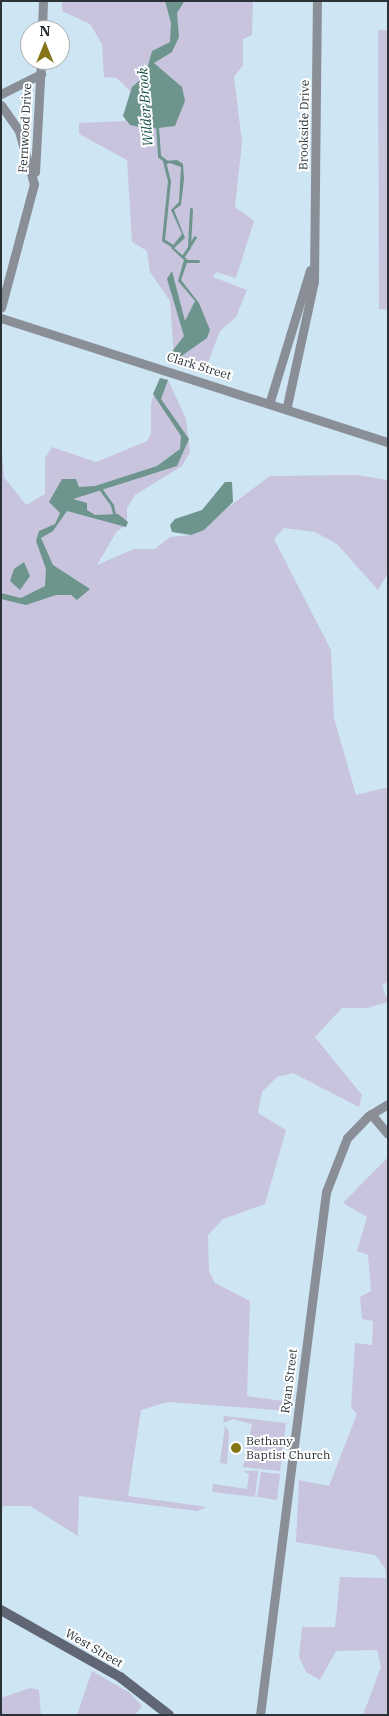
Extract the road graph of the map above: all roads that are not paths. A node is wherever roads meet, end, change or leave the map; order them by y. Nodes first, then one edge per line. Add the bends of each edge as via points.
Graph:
1 (43, 1) edge
2 (317, 1) edge
3 (42, 20) edge
4 (40, 70) edge
5 (40, 74) junction
6 (1, 94) edge
7 (1, 105) edge
8 (34, 184) junction
9 (315, 250) junction
10 (1, 308) edge
11 (1, 318) edge
12 (270, 401) junction
13 (286, 406) junction
14 (388, 442) edge
15 (388, 1104) edge
16 (371, 1114) junction
17 (388, 1134) edge
18 (1, 1610) edge
19 (169, 1715) edge
20 (260, 1715) edge

1 - 3 street
2 - 9 street, Brookside Drive
4 - 5 street, Fernwood Drive
5 - 6 street, Fernwood Drive
5 - 8 street, Fernwood Drive
7 - 8 street via 19,130
8 - 10 street, Fernwood Drive
9 - 12 street, Brookside Drive via 301,310
9 - 13 street, Brookside Drive via 311,303
11 - 12 street, Clark Street
12 - 13 street, Clark Street
13 - 14 street, Clark Street
15 - 16 street, Ryan Street
16 - 17 street
16 - 20 street, Ryan Street via 342,1147 324,1202
18 - 19 main road, West Street via 120,1677

